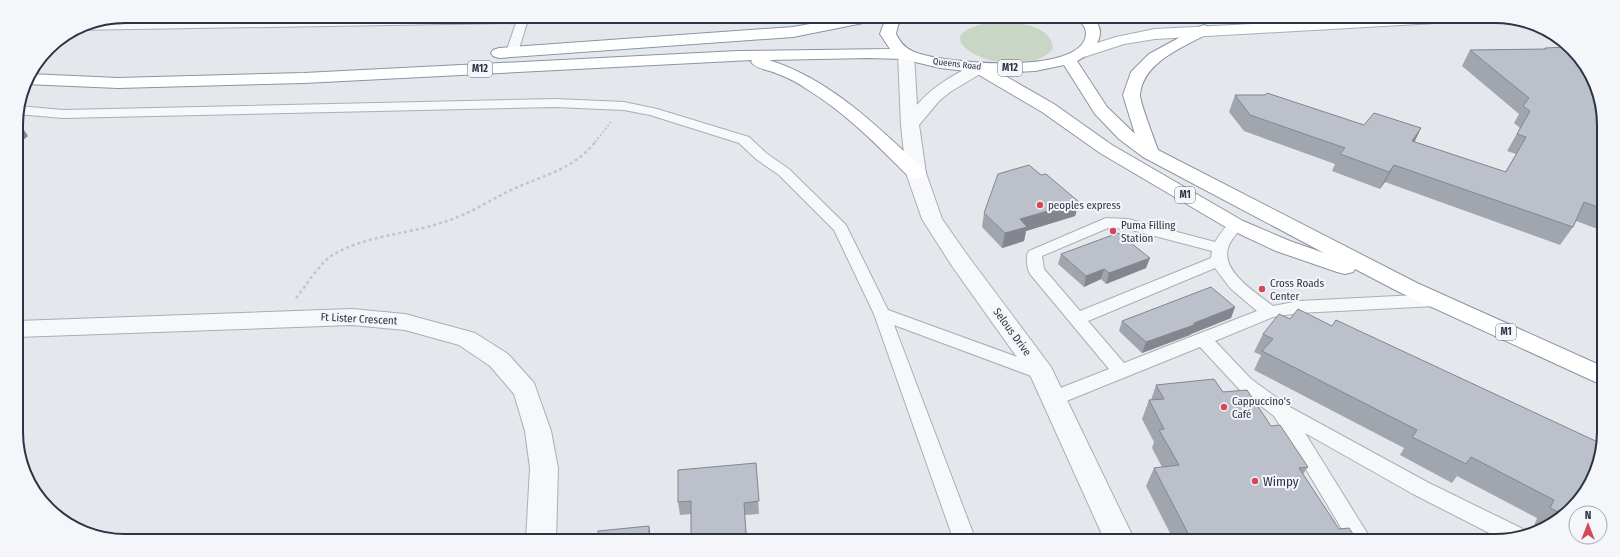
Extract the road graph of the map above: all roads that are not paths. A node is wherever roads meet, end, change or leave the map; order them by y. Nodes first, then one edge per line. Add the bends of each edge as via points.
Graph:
1 (300, 23) edge
2 (521, 23) edge
3 (779, 23) edge
4 (841, 23) edge
5 (891, 23) edge
6 (1090, 23) edge
7 (1346, 23) edge
8 (95, 28) edge
9 (1204, 30) junction
10 (726, 37) junction
11 (512, 52) junction
12 (488, 54) dead end
13 (906, 54) junction
14 (1076, 55) junction
15 (738, 56) junction
16 (274, 64) dead end
17 (979, 68) junction
18 (34, 79) edge
19 (54, 79) junction
20 (24, 111) edge
21 (910, 125) junction
22 (1150, 153) junction
23 (916, 173) junction
24 (1236, 225) junction
25 (1219, 254) junction
26 (1408, 288) junction
27 (1436, 300) junction
28 (1270, 312) junction
29 (882, 314) junction
30 (1076, 318) junction
31 (23, 329) edge
32 (1203, 339) junction
33 (1121, 372) junction
34 (1042, 373) junction
35 (1597, 374) edge
36 (1052, 399) junction
37 (1281, 411) junction
38 (1509, 533) edge
39 (541, 534) edge
40 (962, 534) edge
41 (1117, 534) edge
42 (1357, 534) edge

1 - 8 lane
2 - 11 lane
3 - 10 main road
4 - 10 main road, M12 via 794,32
5 - 13 main road, Queens Road / M12 via 888,34 894,45
6 - 14 main road via 1093,27 1094,37
7 - 9 main road, Queens Road
9 - 14 main road, Queens Road via 1121,40
9 - 22 main road via 1155,57 1139,72 1131,94
10 - 11 main road, M12
11 - 12 main road, M12
13 - 15 main road, M12
13 - 17 main road, Queens Road / M12 via 934,62
13 - 21 street, Selous Drive
14 - 17 main road, Queens Road / M12 via 1035,66
14 - 22 main road, M1 via 1101,110 1125,135
15 - 19 main road, M12 via 296,78 118,83
15 - 23 main road via 778,66 807,80 834,98 868,127
16 - 19 main road, M12 via 132,71
17 - 21 street via 933,97
17 - 24 main road, M1 via 1048,108 1106,149
18 - 19 main road, M12
20 - 29 lane via 63,114 555,103 624,106 653,112 744,140 784,172 842,228
21 - 23 street, Selous Drive
22 - 26 main road, M1
23 - 34 street, Selous Drive via 932,219
24 - 25 lane
24 - 26 main road, M1 via 1283,246
25 - 28 lane via 1226,276
25 - 30 lane
25 - 30 lane via 1128,224 1106,223 1034,254 1036,270
26 - 27 main road, M1
27 - 28 lane via 1299,307
27 - 35 main road, M1
28 - 32 lane
29 - 34 lane
29 - 40 lane
30 - 33 lane
31 - 39 street, Ft Lister Crescent via 352,317 405,322 466,339 499,360 525,390 538,431 544,468
32 - 33 lane
32 - 37 lane via 1245,384
33 - 36 lane
34 - 36 street, Selous Drive
36 - 41 street, Selous Drive
37 - 38 lane via 1420,488
37 - 42 lane

